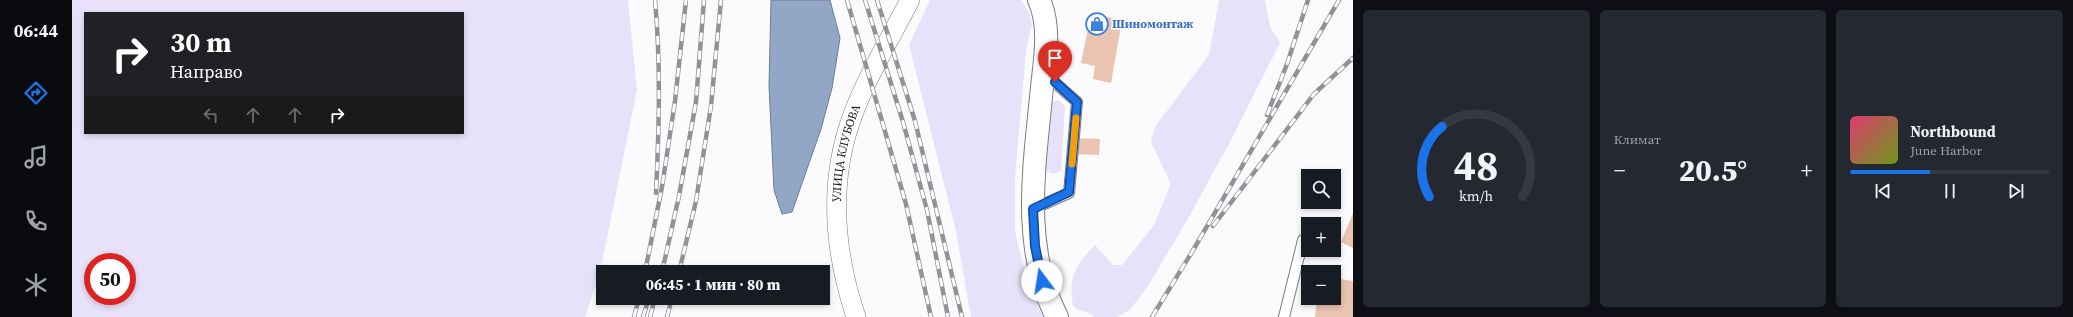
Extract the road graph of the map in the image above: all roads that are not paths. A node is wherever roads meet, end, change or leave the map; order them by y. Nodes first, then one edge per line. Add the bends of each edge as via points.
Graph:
1 (910, 0) edge
2 (1039, 0) edge
3 (1044, 73) junction
4 (1033, 209) junction
5 (1301, 248) edge
6 (856, 317) edge
7 (1057, 317) edge
8 (1284, 317) edge

1 - 6 street, УЛИЦА КЛУБОВА via 878,60 852,117 838,176 835,214 841,256
2 - 3 main road via 1045,29
3 - 4 main road
3 - 4 lane via 1077,102 1069,192
4 - 7 main road via 1038,263 1046,293
5 - 8 lane

